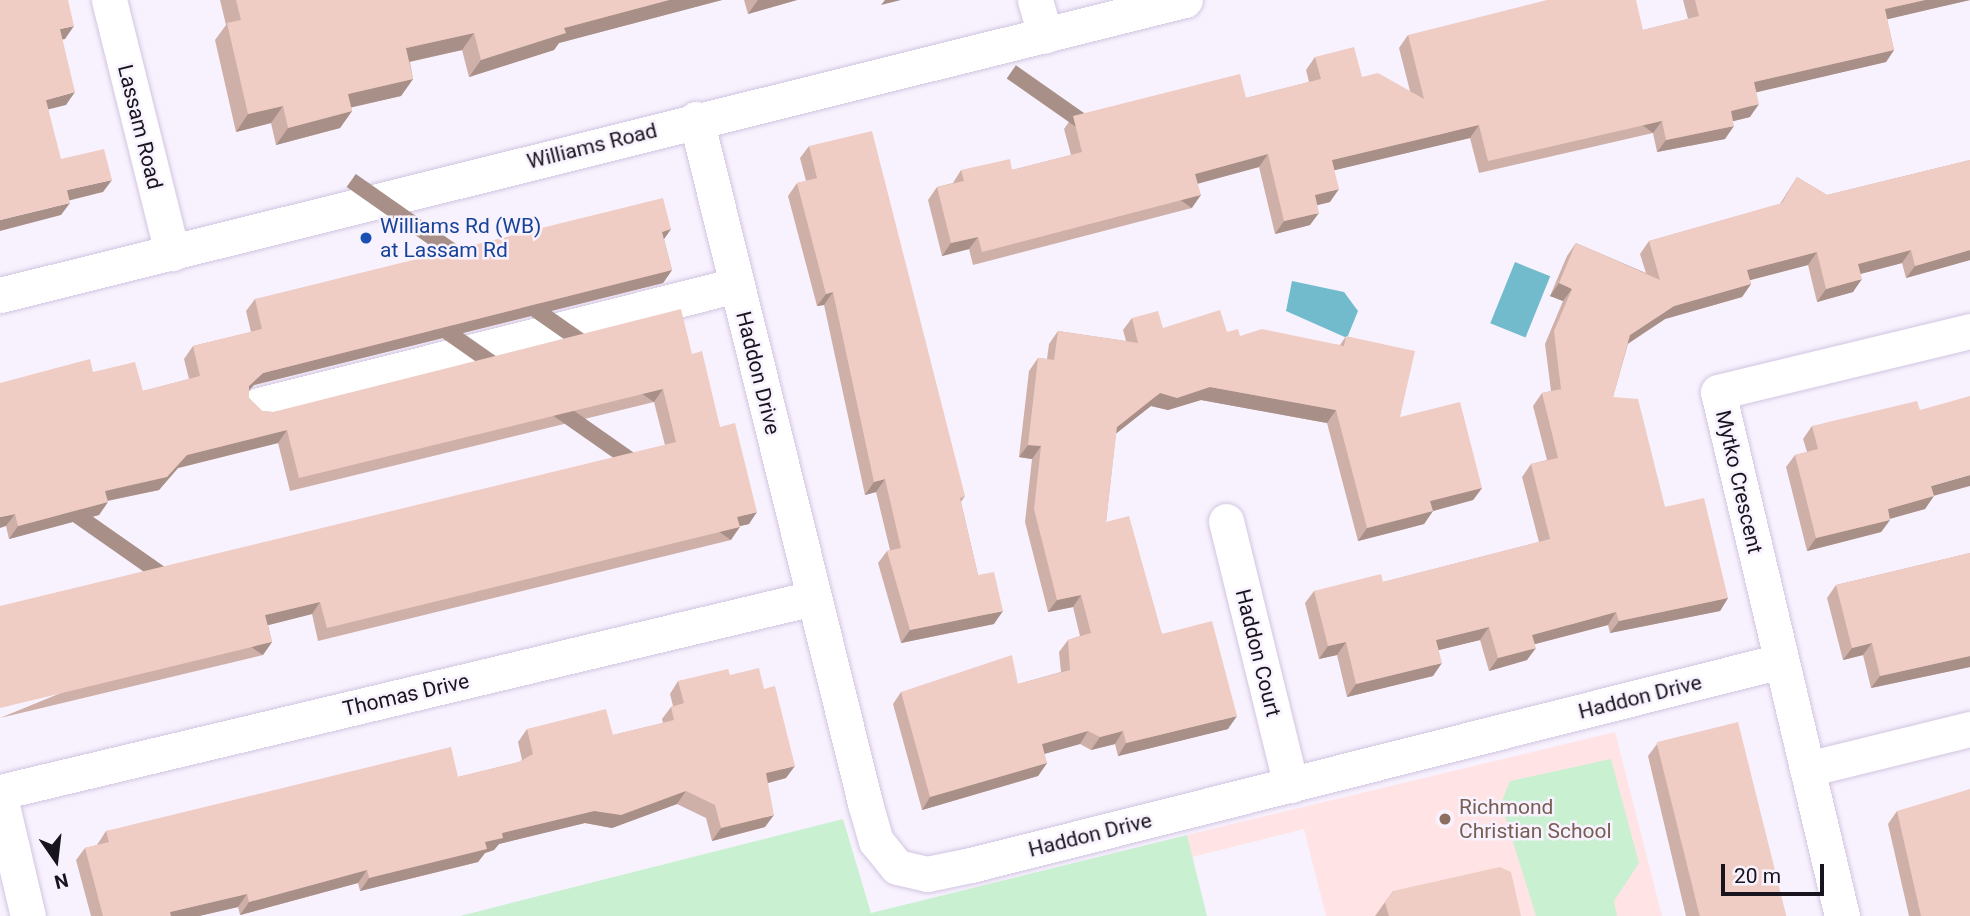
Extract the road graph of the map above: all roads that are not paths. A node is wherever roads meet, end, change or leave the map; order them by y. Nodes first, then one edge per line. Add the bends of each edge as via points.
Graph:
1 (109, 0) edge
2 (1035, 0) edge
3 (1185, 0) edge
4 (1045, 36) junction
5 (696, 119) junction
6 (172, 253) junction
7 (737, 285) junction
8 (0, 295) edge
9 (1970, 331) edge
10 (259, 405) edge
11 (1226, 521) dead end
12 (813, 598) junction
13 (1782, 661) junction
14 (1970, 729) edge
15 (1807, 769) junction
16 (1291, 785) junction
17 (0, 792) edge
18 (0, 797) edge
19 (28, 916) edge
20 (1842, 916) edge

1 - 6 street, Lassam Road
2 - 4 street
3 - 4 street, Williams Road
4 - 5 street, Williams Road
5 - 6 street, Williams Road
5 - 7 street, Haddon Drive
6 - 8 street, Williams Road
7 - 10 street
7 - 12 street, Haddon Drive
9 - 13 street, Mytko Crescent via 1718,392
11 - 16 street, Haddon Court
12 - 16 street, Haddon Drive via 876,841 897,867 927,874 971,866
12 - 17 street, Thomas Drive
13 - 15 street
13 - 16 street, Haddon Drive
14 - 15 street
15 - 20 street
18 - 19 street

